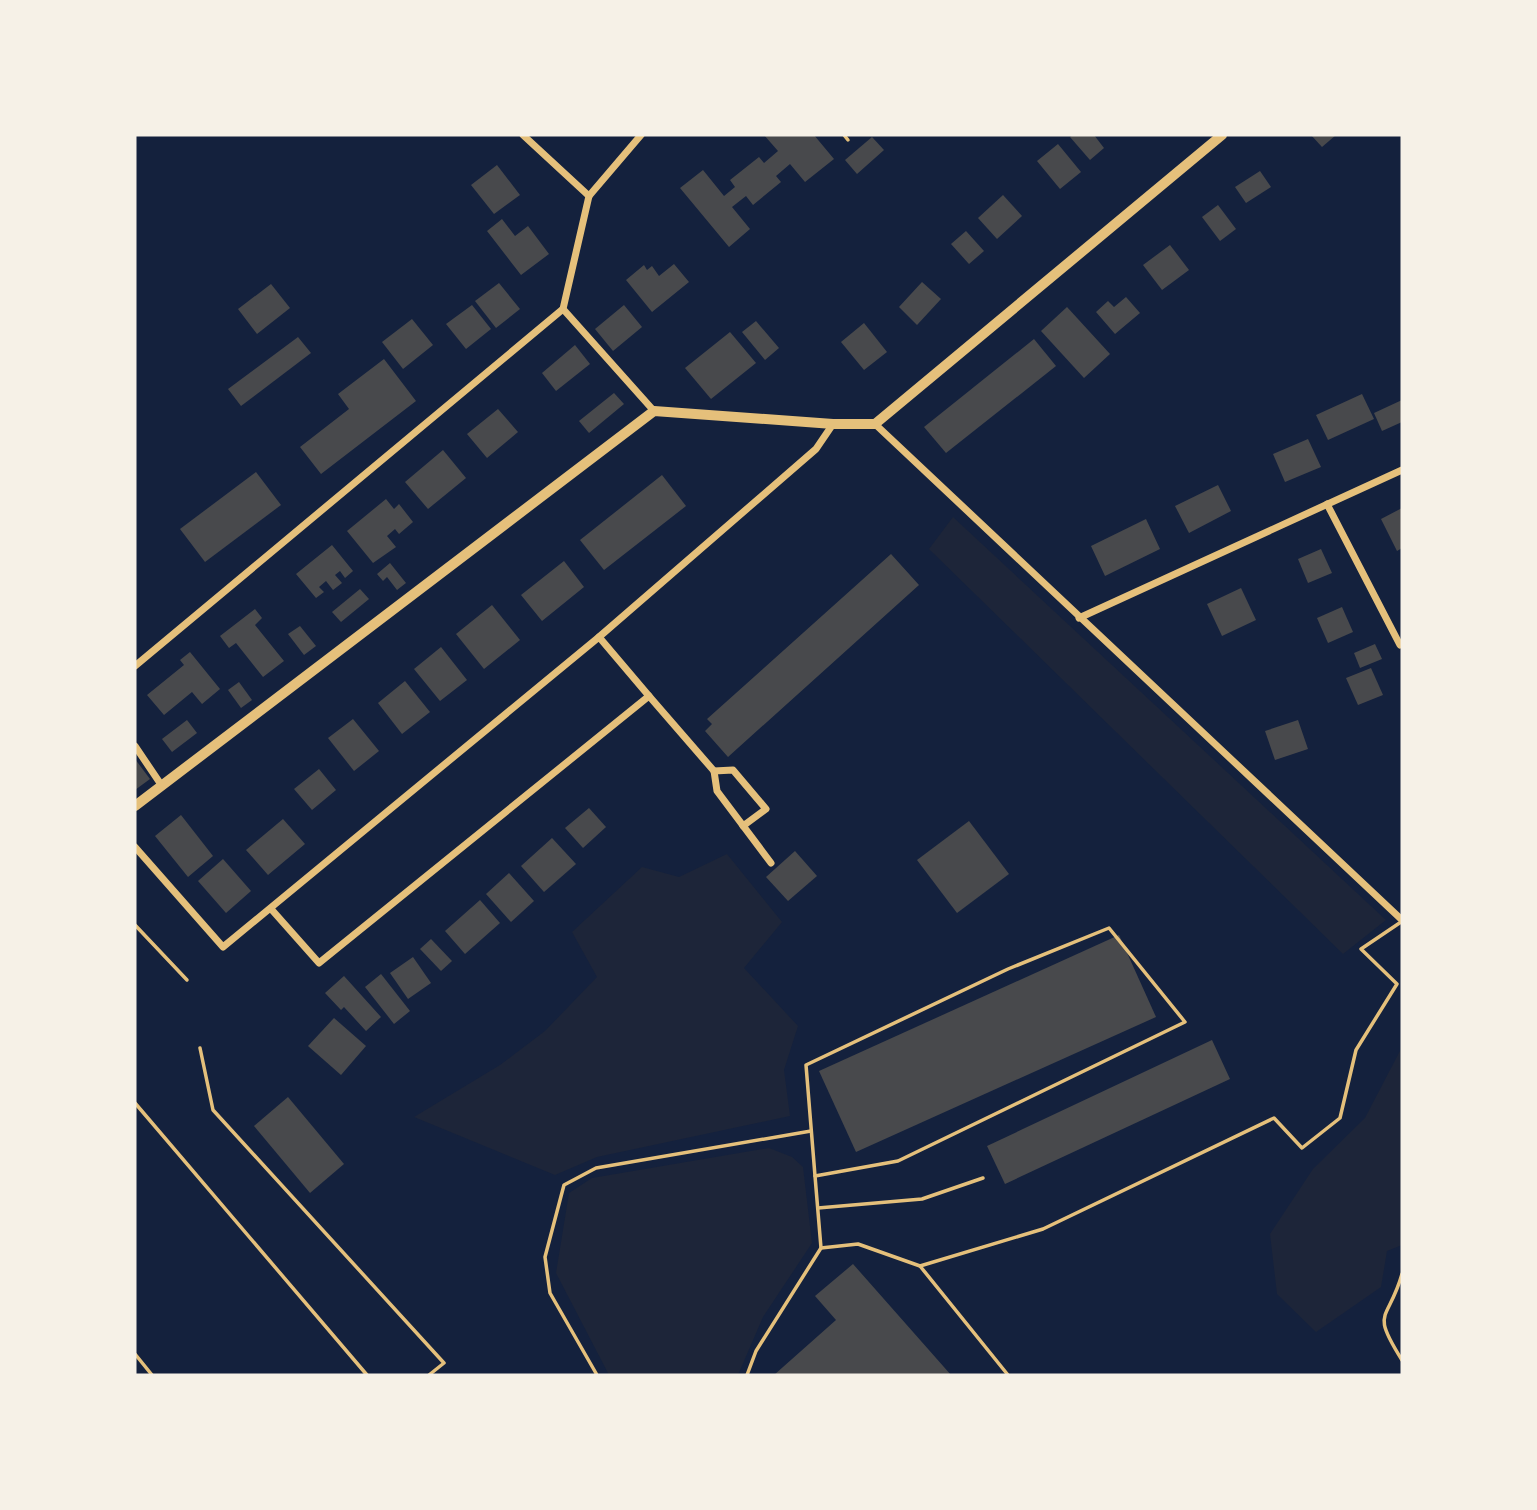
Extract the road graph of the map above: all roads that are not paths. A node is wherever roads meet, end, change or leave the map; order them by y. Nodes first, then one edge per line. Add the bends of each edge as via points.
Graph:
1 (523, 135) edge
2 (641, 135) edge
3 (844, 135) edge
4 (1222, 135) edge
5 (848, 140) dead end
6 (589, 196) junction
7 (563, 309) junction
8 (654, 411) junction
9 (875, 424) junction
10 (833, 425) junction
11 (1402, 470) edge
12 (1327, 505) junction
13 (1079, 618) junction
14 (599, 637) junction
15 (1400, 645) dead end
16 (135, 666) edge
17 (649, 696) junction
18 (135, 746) edge
19 (713, 771) junction
20 (162, 786) junction
21 (135, 806) edge
22 (743, 826) junction
23 (135, 847) edge
24 (771, 863) dead end
25 (272, 910) junction
26 (1402, 920) edge
27 (135, 925) edge
28 (187, 980) dead end
29 (1397, 984) junction
30 (1402, 988) edge
31 (200, 1048) dead end
32 (135, 1103) edge
33 (811, 1132) junction
34 (815, 1176) junction
35 (983, 1178) dead end
36 (818, 1208) junction
37 (821, 1248) junction
38 (920, 1266) junction
39 (1402, 1274) edge
40 (135, 1354) edge
41 (1402, 1360) edge
42 (152, 1375) edge
43 (368, 1375) edge
44 (429, 1375) edge
45 (597, 1375) edge
46 (747, 1375) edge
47 (1008, 1375) edge

1 - 6 street
2 - 6 street
3 - 5 lane
4 - 9 street
6 - 7 street
7 - 8 street
7 - 16 street
8 - 10 street
8 - 20 street
9 - 10 street
9 - 13 street
10 - 14 street via 816,449
11 - 12 street
12 - 13 street
12 - 15 street
13 - 26 street
14 - 17 street
14 - 25 street
17 - 19 street
17 - 25 street via 319,963
18 - 20 street
19 - 22 street via 717,791
19 - 22 street via 733,770 766,809
20 - 21 street
22 - 24 street
23 - 25 street via 223,947
26 - 29 lane via 1361,949
27 - 28 lane
29 - 30 lane
29 - 38 lane via 1356,1050 1340,1118 1302,1148 1274,1118 1043,1229
31 - 44 lane via 213,1110 444,1363
32 - 43 lane
33 - 34 lane
33 - 34 lane via 806,1065 1008,969 1109,928 1185,1022 898,1161
33 - 45 lane via 596,1168 564,1185 545,1257 550,1293
34 - 36 lane
35 - 36 lane via 922,1199
36 - 37 lane
37 - 38 lane via 858,1244
37 - 46 lane via 755,1351
38 - 47 lane
39 - 41 lane via 1383,1318 1384,1331
40 - 42 lane

